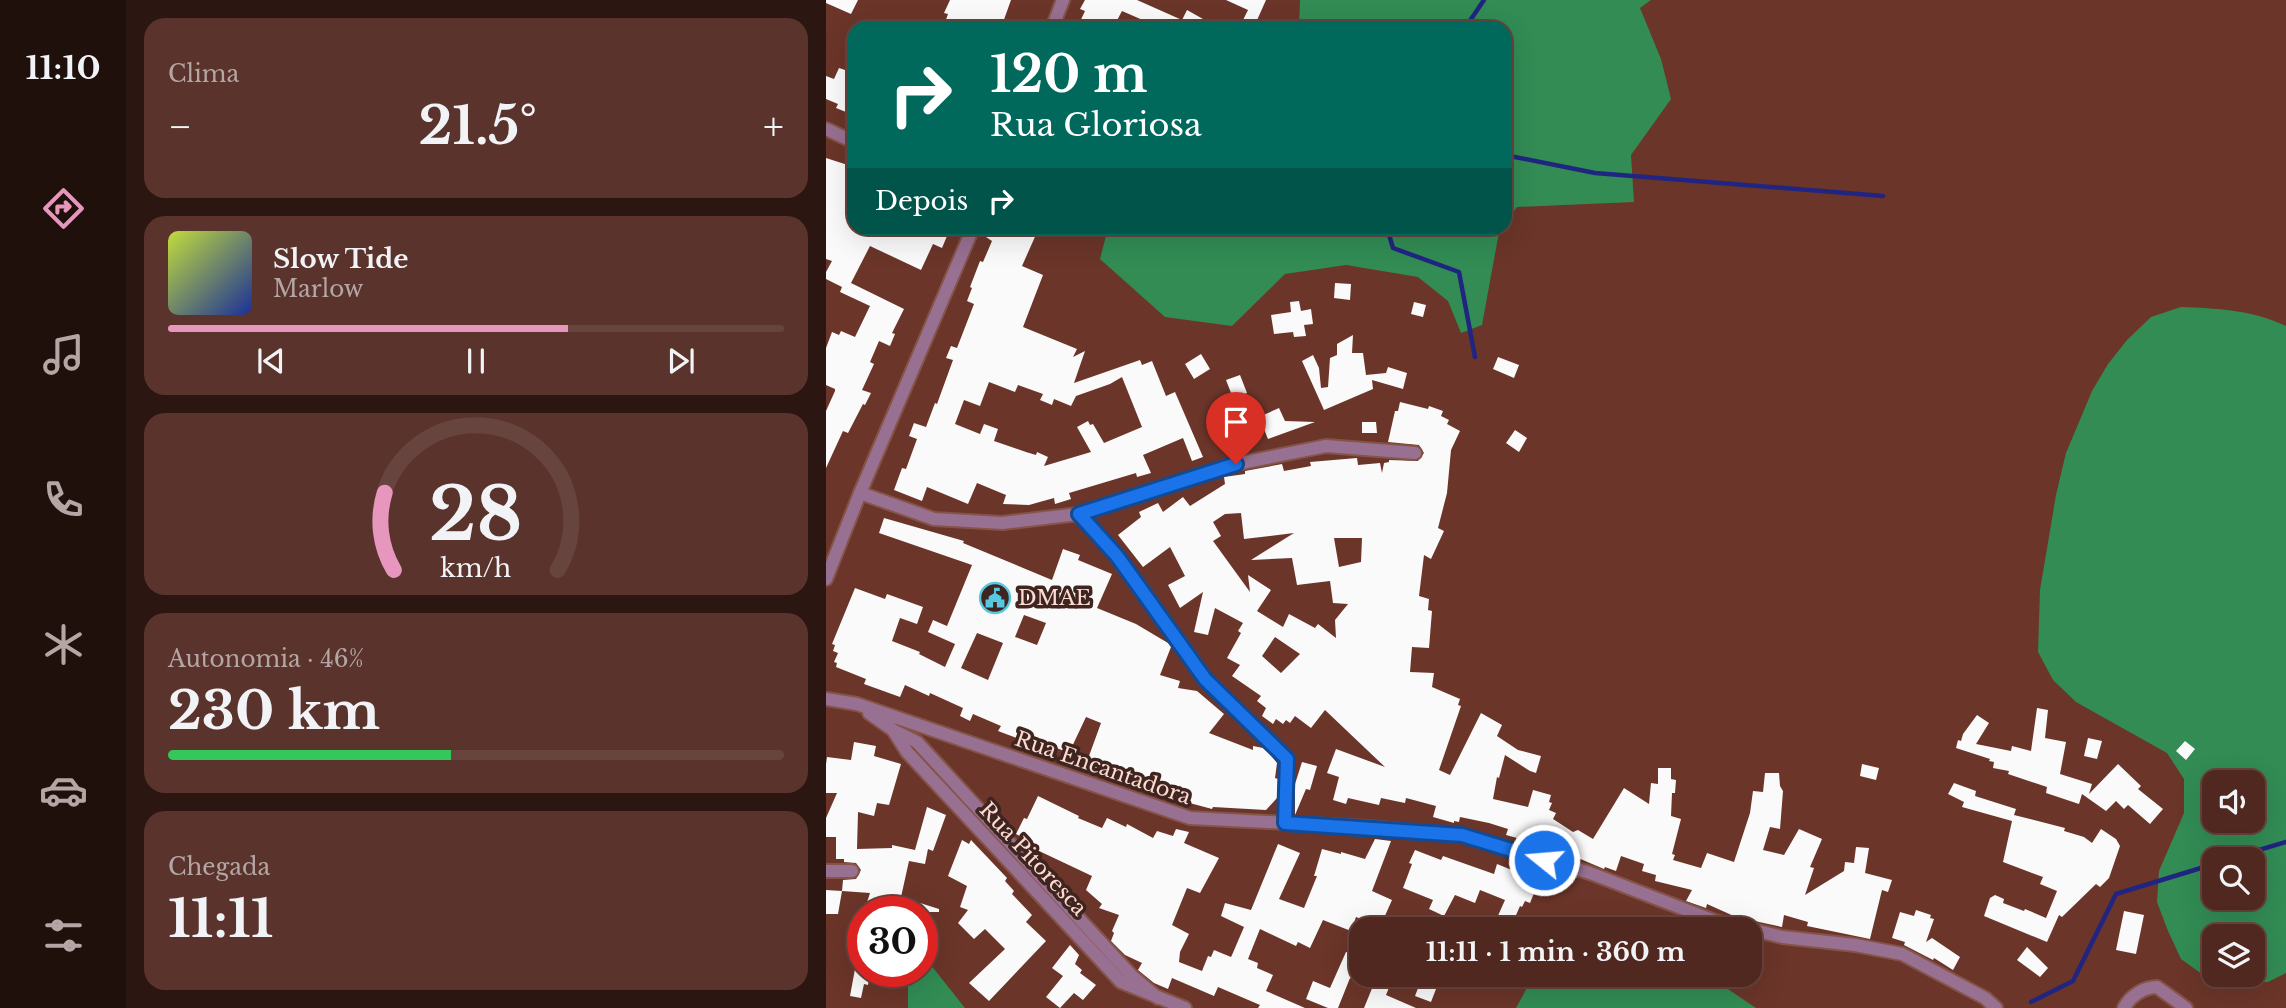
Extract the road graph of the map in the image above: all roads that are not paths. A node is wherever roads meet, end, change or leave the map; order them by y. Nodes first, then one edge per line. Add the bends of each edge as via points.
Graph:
1 (1063, 0) edge
2 (1055, 21) edge
3 (826, 129) edge
4 (847, 139) edge
5 (970, 235) edge
6 (1415, 453) dead end
7 (860, 493) junction
8 (1079, 514) junction
9 (826, 579) edge
10 (826, 699) edge
11 (857, 704) junction
12 (1285, 823) junction
13 (826, 871) edge
14 (852, 871) dead end
15 (1705, 917) edge
16 (1762, 932) edge
17 (1185, 1008) edge
18 (1996, 1008) edge
19 (2124, 1008) edge
20 (2186, 1008) edge

1 - 2 street
3 - 4 street
5 - 7 street
6 - 8 street via 1326,446 1236,464
7 - 8 street via 934,519 1002,523
7 - 9 street
8 - 12 street via 1117,556 1205,679 1287,759
10 - 11 street, Rua Encantadora
11 - 12 street, Rua Encantadora via 1189,818
11 - 17 street, Rua Pitoresca via 917,742 1131,975 1158,998
12 - 15 street, Rua Encantadora via 1462,835 1590,873
13 - 14 street
16 - 18 street, Rua Encantadora via 1902,954
19 - 20 street via 2147,987 2157,986

